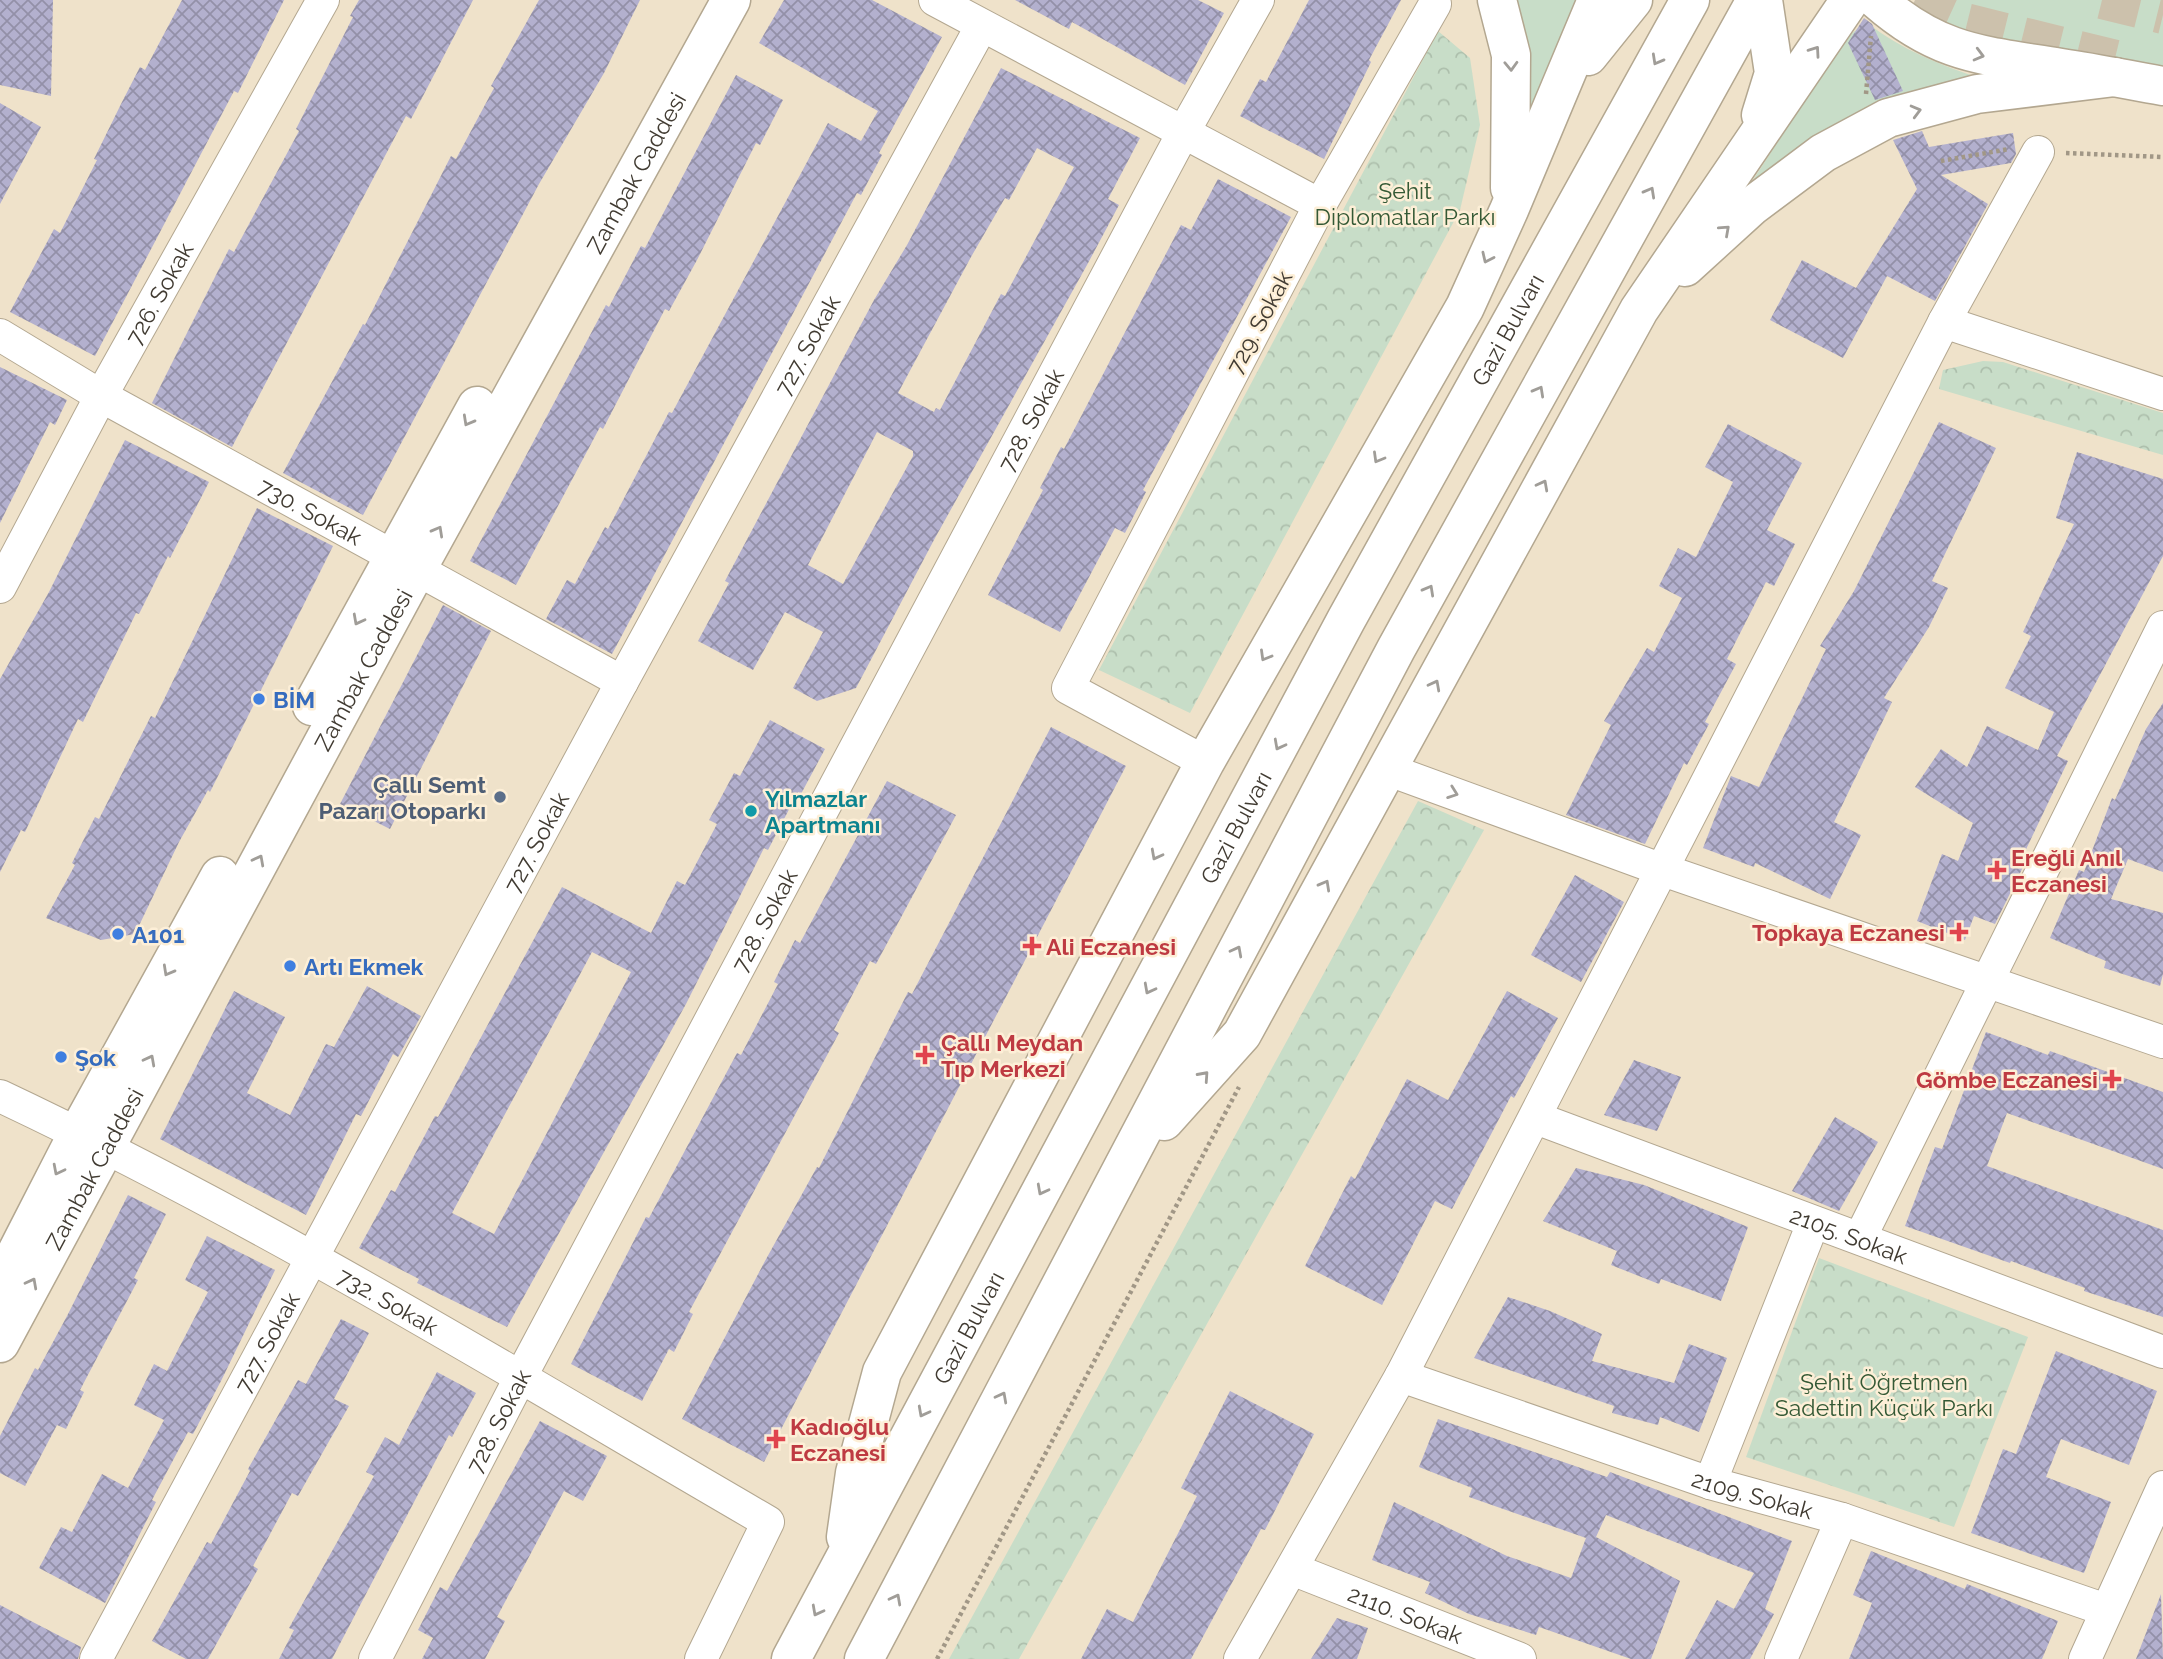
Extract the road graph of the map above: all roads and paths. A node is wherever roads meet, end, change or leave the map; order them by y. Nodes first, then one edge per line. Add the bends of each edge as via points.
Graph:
1 (323, 0) edge
2 (708, 0) edge
3 (731, 0) edge
4 (935, 0) edge
5 (1258, 0) edge
6 (1497, 0) edge
7 (1597, 0) edge
8 (1633, 0) edge
9 (1690, 0) edge
10 (1756, 0) edge
11 (1763, 0) edge
12 (1850, 0) edge
13 (1435, 4) dead end
14 (1885, 7) edge
15 (981, 27) junction
16 (2115, 77) junction
17 (2163, 86) edge
18 (1554, 106) junction
19 (1867, 130) junction
20 (1183, 133) junction
21 (1755, 137) junction
22 (2038, 152) junction
23 (2163, 157) edge
24 (1941, 161) dead end
25 (1320, 205) junction
26 (1509, 210) junction
27 (1639, 310) junction
28 (1944, 322) junction
29 (0, 335) edge
30 (2163, 394) edge
31 (101, 396) junction
32 (405, 561) junction
33 (0, 587) edge
34 (2163, 627) edge
35 (622, 682) junction
36 (1205, 762) junction
37 (1389, 770) junction
38 (1660, 869) junction
39 (1987, 980) junction
40 (2163, 1042) edge
41 (1242, 1083) dead end
42 (0, 1096) edge
43 (1536, 1118) junction
44 (91, 1139) junction
45 (1125, 1163) junction
46 (1813, 1223) junction
47 (1860, 1238) junction
48 (312, 1257) junction
49 (0, 1285) edge
50 (0, 1343) edge
51 (2163, 1352) edge
52 (1401, 1376) junction
53 (520, 1378) junction
54 (1710, 1483) junction
55 (2163, 1487) edge
56 (1842, 1519) junction
57 (842, 1564) junction
58 (1292, 1569) junction
59 (2106, 1610) junction
60 (96, 1659) edge
61 (375, 1659) edge
62 (701, 1659) edge
63 (791, 1659) edge
64 (864, 1659) edge
65 (937, 1659) edge
66 (1240, 1659) edge
67 (1520, 1659) edge
68 (1781, 1659) edge
69 (2085, 1659) edge

1 - 31 street, 726. Sokak
2 -> 32 main road, Zambak Caddesi
32 -> 3 main road, Zambak Caddesi
4 - 15 street
5 - 20 street, 728. Sokak
6 -> 26 main road via 1511,55
7 - 18 main road
8 - 18 main road via 1605,31
9 -> 57 main road, Gazi Bulvarı via 1346,620
45 -> 10 main road via 1396,649
11 - 21 main road via 1774,73
21 -> 12 main road
13 - 25 street
14 -> 16 main road via 1902,23 1950,47 1983,57
14 - 19 path via 1871,36 1864,110
15 - 20 street
15 - 35 street, 727. Sokak
16 - 17 main road
19 -> 16 main road via 1888,118 1978,94
18 - 26 main road
27 -> 19 main road via 1752,206 1824,153
20 - 25 street
20 - 53 street, 728. Sokak
21 - 27 main road
22 - 23 path
22 - 24 path via 2016,148
22 - 28 street
25 - 36 street, 729. Sokak via 1068,688
26 -> 36 main road via 1465,307
37 -> 27 main road
28 - 30 street
28 - 38 street
29 - 31 street, 730. Sokak
31 - 32 street, 730. Sokak
31 - 33 street, 726. Sokak
32 - 35 street, 730. Sokak
32 - 44 main road, Zambak Caddesi
34 - 39 street
35 - 48 street, 727. Sokak
36 -> 57 main road via 882,1372 855,1474
37 -> 38 street
45 -> 37 main road via 1242,1034
38 - 39 street
38 - 43 street
39 - 40 street
39 - 47 street
41 - 65 path
42 - 44 street, 732. Sokak
43 - 46 street, 2105. Sokak
43 - 52 street
44 - 48 street, 732. Sokak
44 -> 49 main road, Zambak Caddesi
50 -> 44 main road, Zambak Caddesi
64 -> 45 main road
46 - 47 street, 2105. Sokak
46 - 54 street
47 - 51 street, 2105. Sokak
48 - 53 street, 732. Sokak
48 - 60 street, 727. Sokak
52 - 54 street, 2109. Sokak
52 - 58 street
53 - 61 street, 728. Sokak
53 - 62 street, 732. Sokak via 768,1522
54 - 56 street, 2109. Sokak
55 - 59 street
56 - 59 street, 2109. Sokak
56 - 68 street
57 -> 63 main road, Gazi Bulvarı
58 - 66 street
58 - 67 street, 2110. Sokak
59 - 69 street

